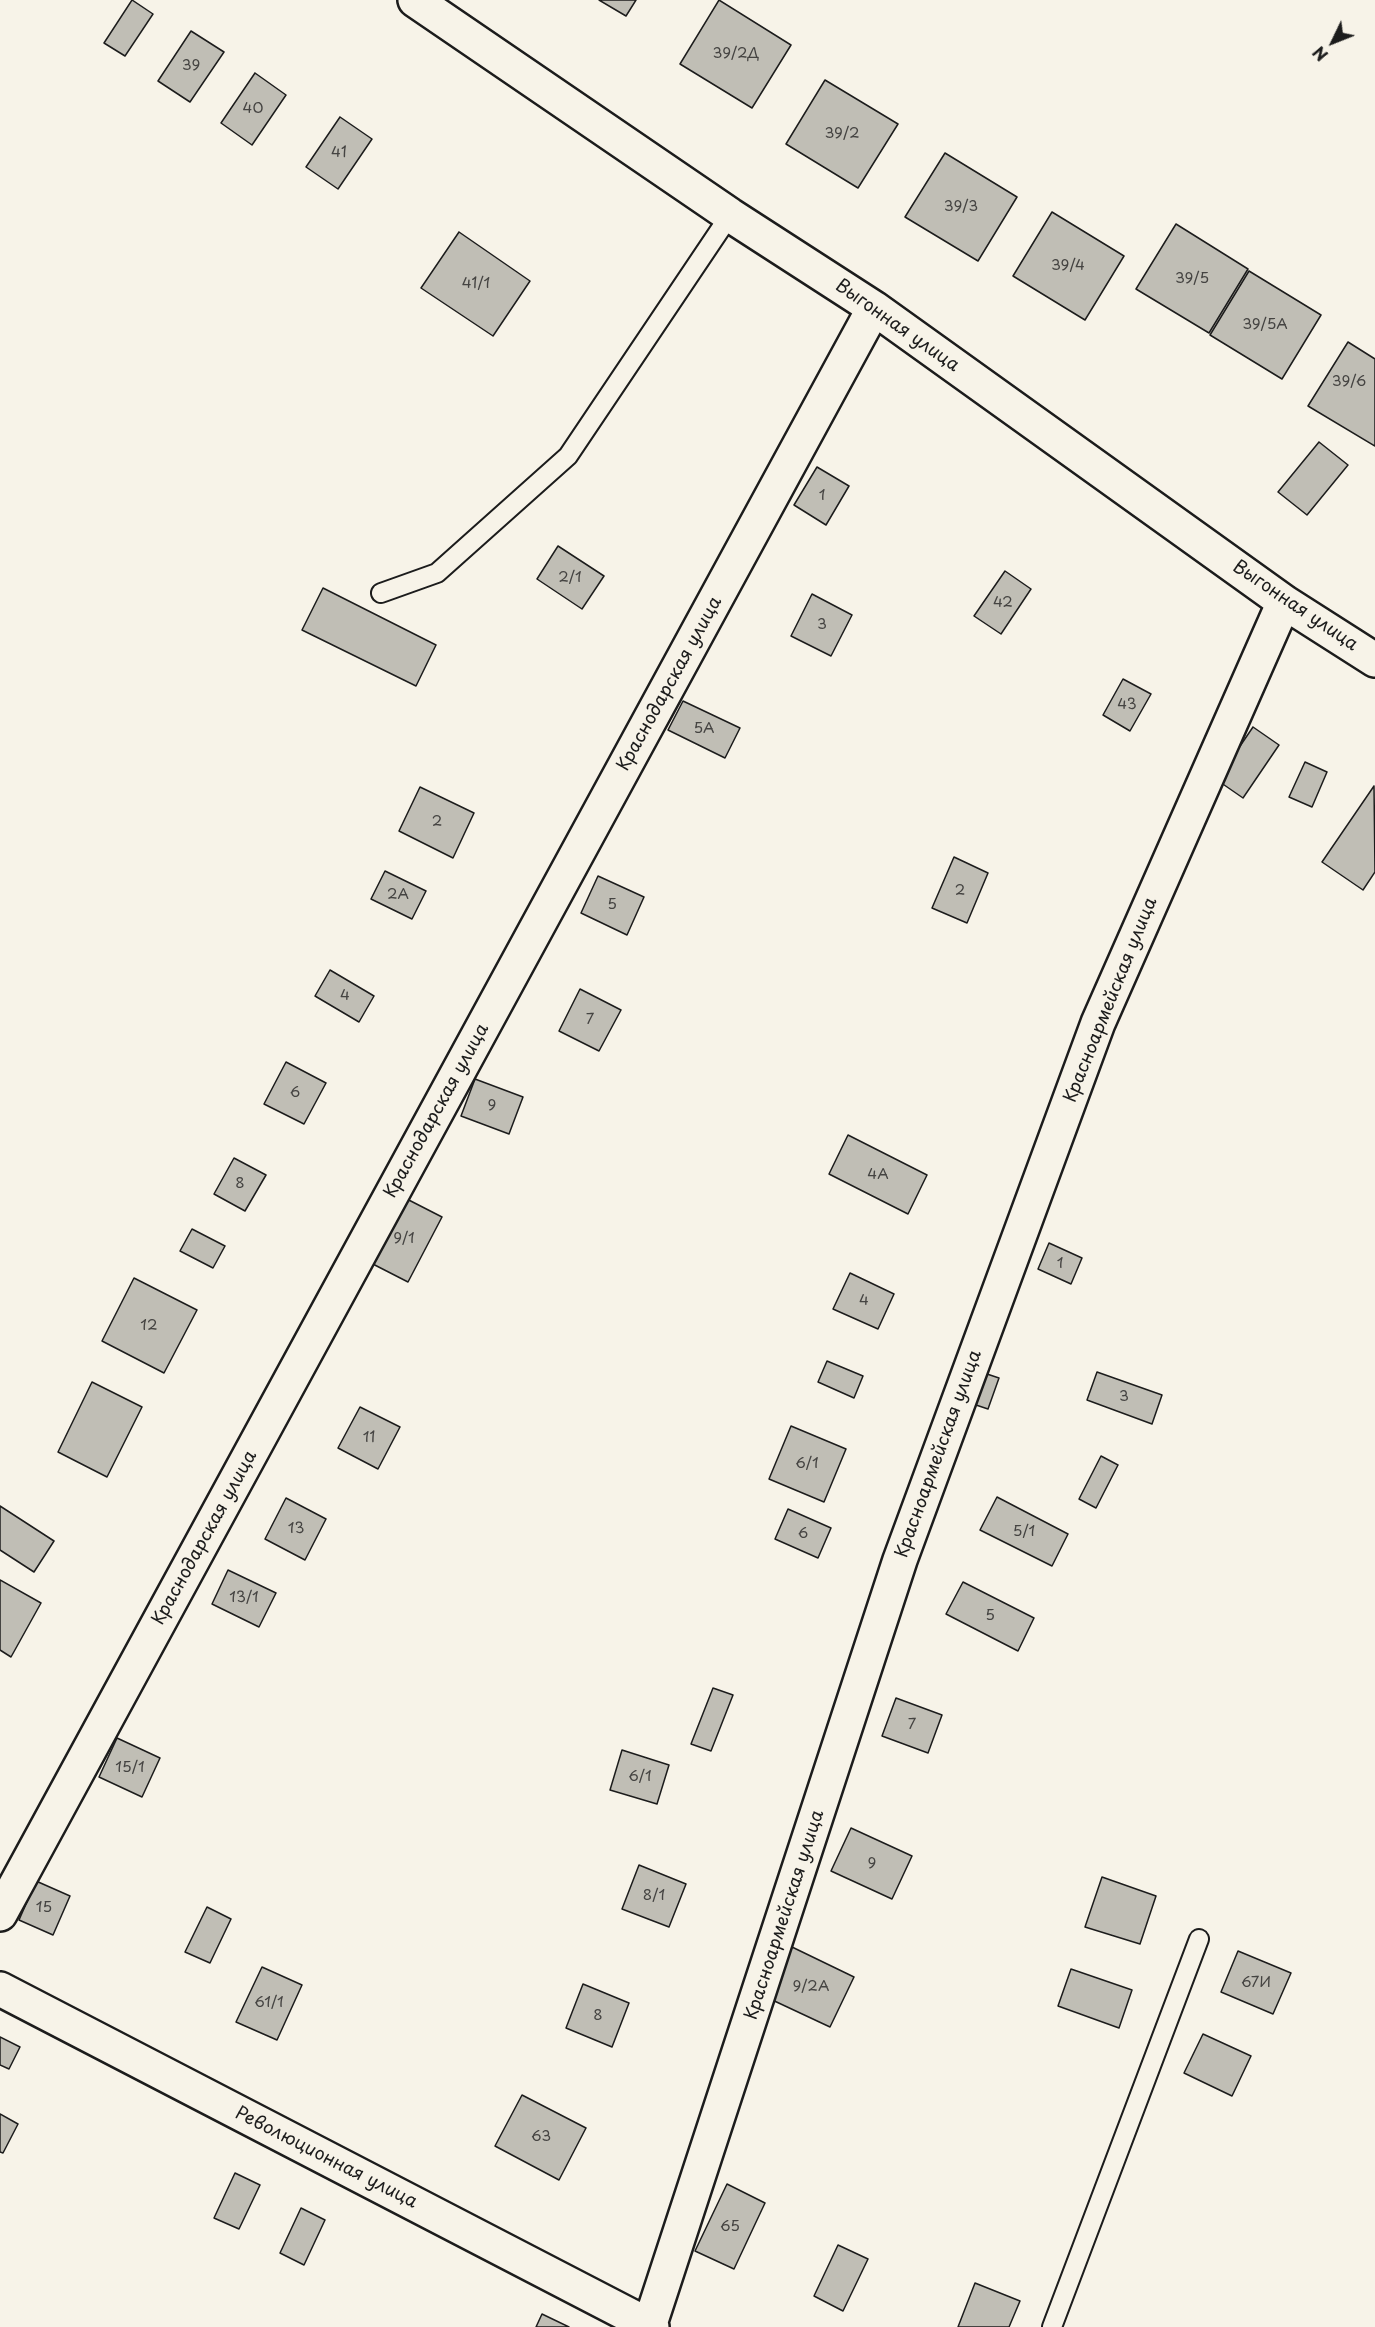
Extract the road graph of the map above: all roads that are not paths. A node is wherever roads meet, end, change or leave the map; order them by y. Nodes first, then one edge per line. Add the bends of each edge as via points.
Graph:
1 (415, 0) edge
2 (730, 216) junction
3 (874, 308) junction
4 (381, 593) dead end
5 (1284, 602) junction
6 (1371, 648) edge
7 (0, 1914) edge
8 (1199, 1939) dead end
9 (0, 1989) edge
10 (650, 2327) edge
11 (1052, 2327) edge

1 - 2 street, Выгонная улица
2 - 3 street, Выгонная улица
2 - 4 lane via 568,456 437,573
3 - 5 street, Выгонная улица
3 - 7 street, Краснодарская улица
5 - 6 street, Выгонная улица
5 - 10 street, Красноармейская улица via 1098,1023 916,1515
8 - 11 lane
9 - 10 street, Революционная улица

